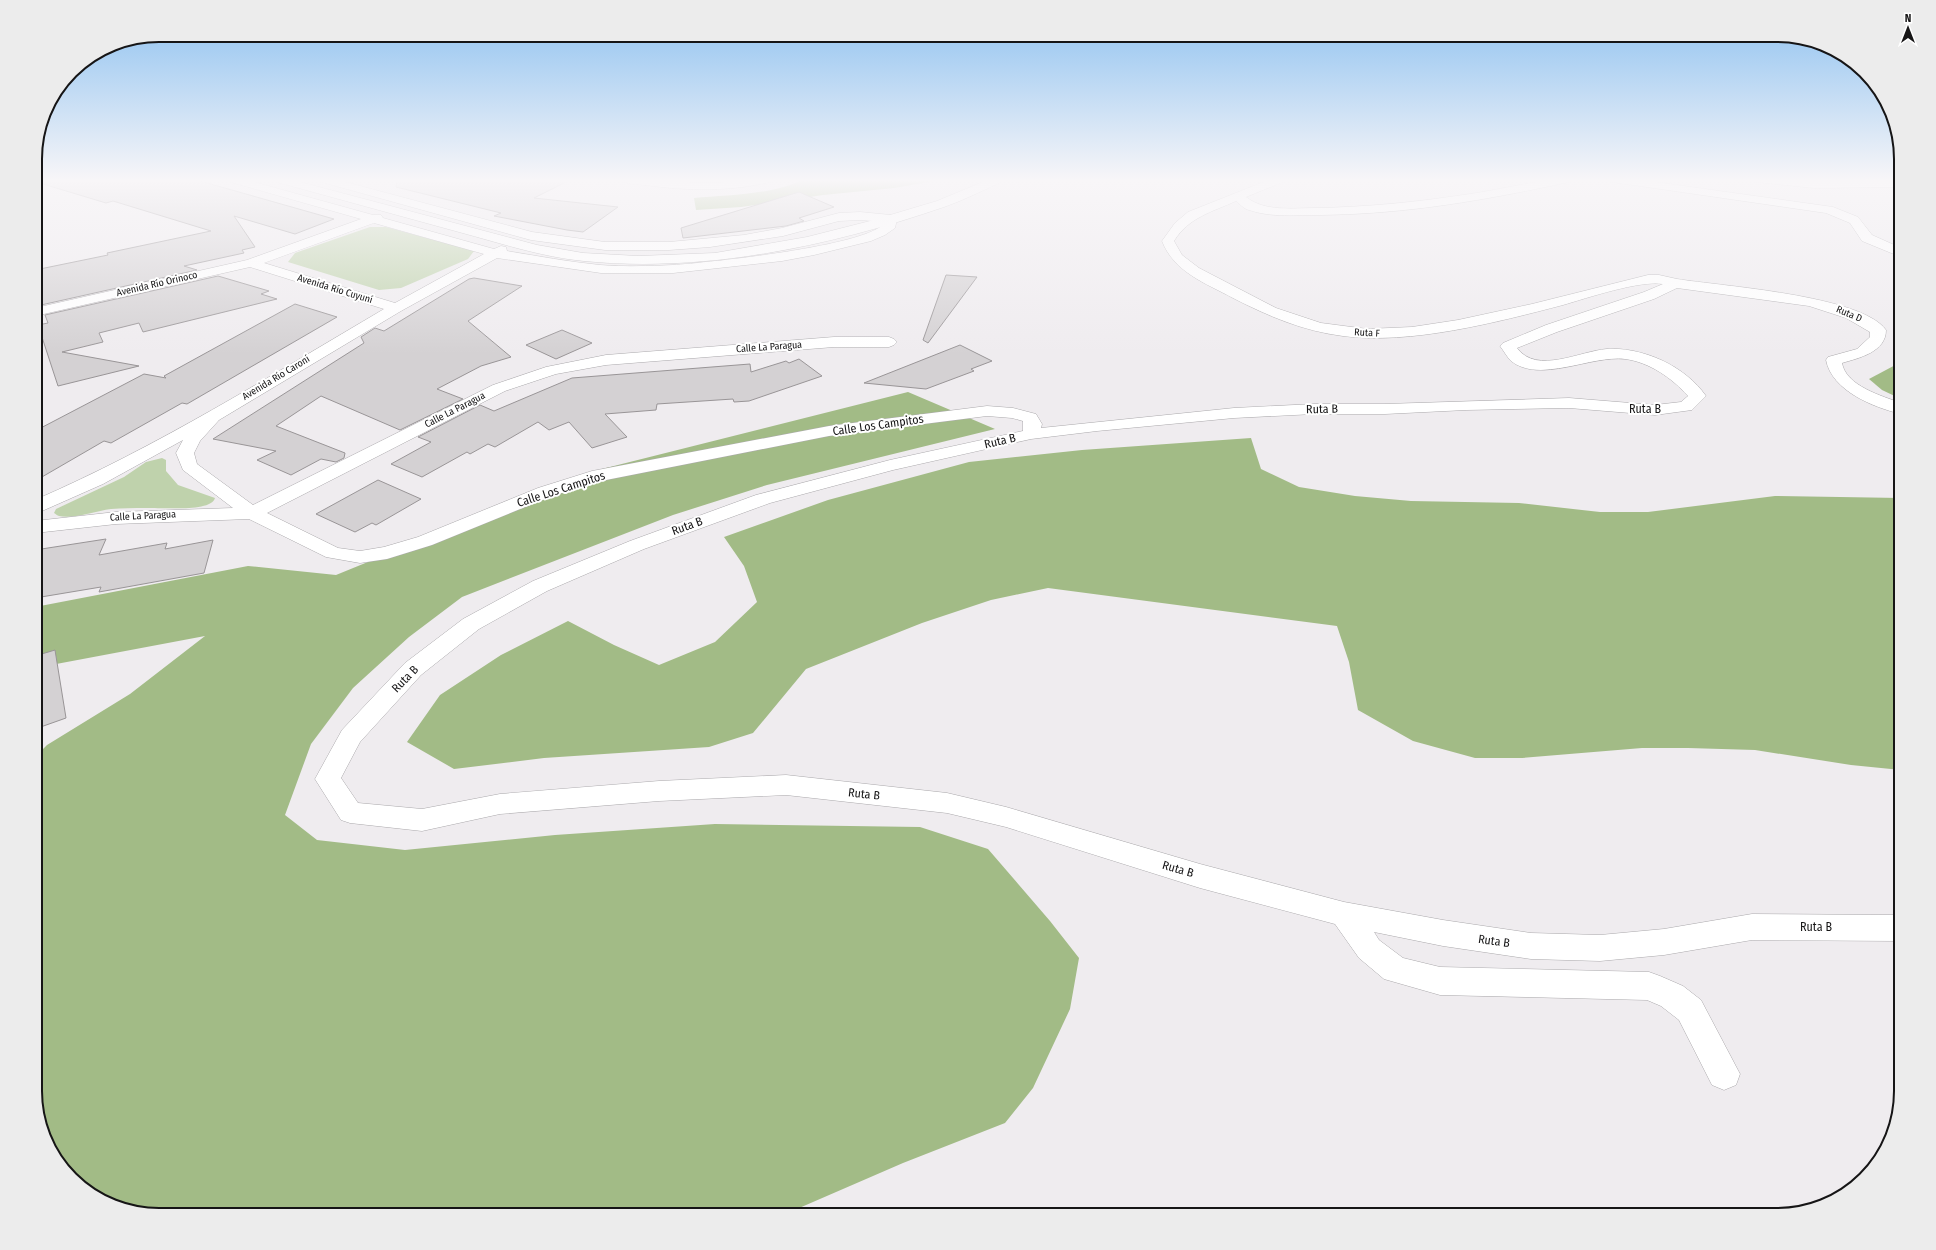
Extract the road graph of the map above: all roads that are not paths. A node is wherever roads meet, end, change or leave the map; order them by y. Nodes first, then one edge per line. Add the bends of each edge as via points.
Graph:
1 (324, 237) edge
2 (435, 237) edge
3 (490, 237) edge
4 (539, 237) edge
5 (753, 237) edge
6 (822, 237) edge
7 (864, 237) edge
8 (1170, 237) edge
9 (1867, 237) edge
10 (515, 244) junction
11 (1894, 250) edge
12 (494, 254) junction
13 (251, 263) junction
14 (1673, 284) junction
15 (396, 308) junction
16 (42, 310) edge
17 (889, 342) dead end
18 (1894, 406) edge
19 (213, 416) junction
20 (1030, 434) junction
21 (42, 504) edge
22 (252, 513) junction
23 (42, 526) edge
24 (1344, 914) junction
25 (1894, 928) edge
26 (1724, 1074) dead end

1 - 13 street, Avenida Río Orinoco
2 - 12 street
3 - 10 street
4 - 5 street via 625,247 669,246
6 - 10 street via 740,254 690,259 612,259 561,254
7 - 12 street via 782,257 694,268 651,270 601,269
8 - 14 street, Ruta F via 1168,241 1170,250 1184,264 1273,313 1321,328 1376,335 1407,333 1542,306 1645,279 1654,278
9 - 11 street
10 - 12 street, Avenida Río Caroní
12 - 15 street, Avenida Río Caroní
13 - 15 street, Avenida Río Cuyuní
13 - 16 street, Avenida Río Orinoco
14 - 18 street, Ruta D via 1820,303 1866,321 1878,330 1878,338 1862,352 1834,360 1837,373 1872,398
14 - 20 street, Ruta B via 1664,290 1604,312 1546,329 1508,346 1512,355 1524,362 1541,366 1606,354 1648,359 1688,385 1698,396 1686,406 1655,410 1568,403 1307,409 1234,413
15 - 19 street, Avenida Río Caroní
17 - 22 street, Calle La Paragua via 834,342 606,360 549,370 499,388
19 - 21 street, Avenida Río Caroní via 96,480
19 - 22 street, Calle Los Campitos via 192,439 185,452 189,466
20 - 22 street, Calle Los Campitos via 1030,418 1013,413 987,411 829,431 592,477 545,492 425,541 387,553 360,557 333,553
20 - 24 street, Ruta B via 890,465 763,499 637,545 540,586 471,624 413,669 352,736 328,779 350,813 422,820 500,804 659,791 786,786 947,803 1006,817 1200,876
22 - 23 street, Calle La Paragua via 116,518
24 - 25 street, Ruta B via 1443,933 1531,946 1600,948 1664,942 1752,927
24 - 26 street via 1369,949 1395,969 1440,981 1649,986 1672,996 1690,1010

